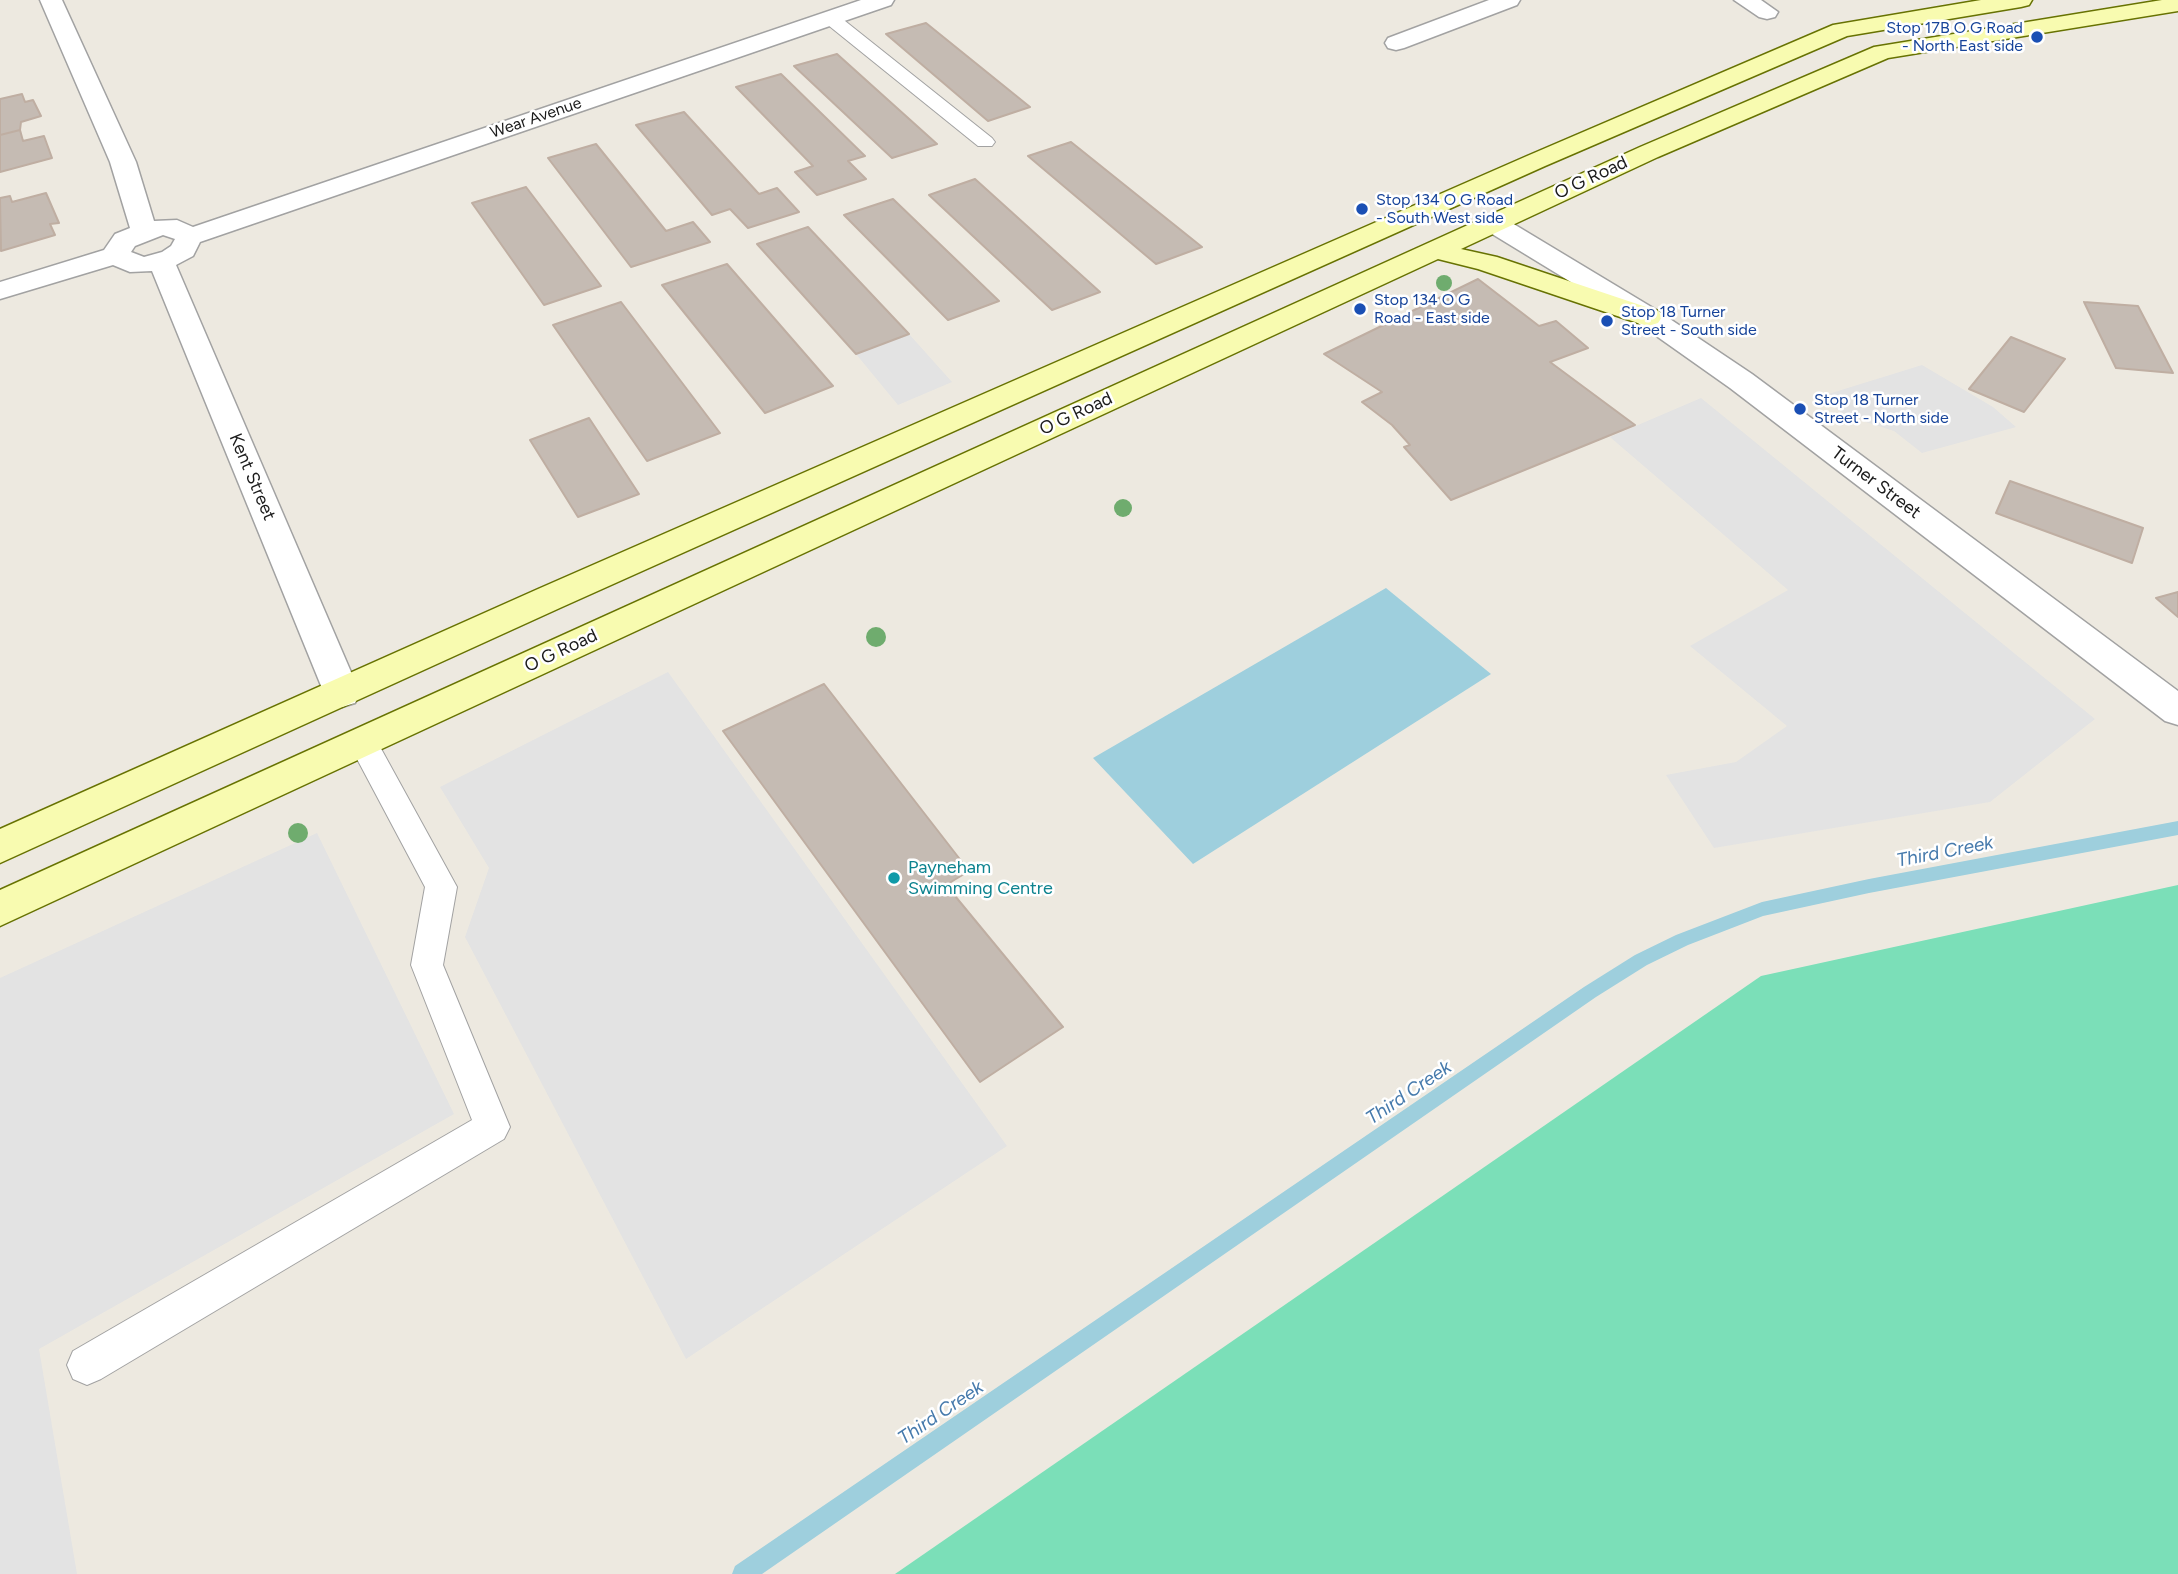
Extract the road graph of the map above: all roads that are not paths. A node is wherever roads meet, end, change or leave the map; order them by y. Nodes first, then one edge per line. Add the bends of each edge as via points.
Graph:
1 (51, 0) edge
2 (883, 0) edge
3 (1509, 0) edge
4 (1745, 0) edge
5 (2021, 0) edge
6 (2178, 5) edge
7 (1768, 12) dead end
8 (829, 17) junction
9 (1396, 43) dead end
10 (985, 142) dead end
11 (1453, 199) junction
12 (1493, 223) junction
13 (144, 230) junction
14 (189, 237) junction
15 (1433, 250) junction
16 (117, 255) junction
17 (161, 261) junction
18 (0, 290) edge
19 (1648, 317) junction
20 (342, 693) junction
21 (2178, 711) edge
22 (363, 743) junction
23 (0, 847) edge
24 (0, 909) edge
25 (87, 1366) dead end

1 - 13 street via 123,162
2 - 8 street, Wear Avenue
3 - 9 street
4 - 7 street
5 - 11 main road, O G Road via 1841,30
6 - 12 main road, O G Road via 1882,52
8 - 10 lane
8 - 14 street, Wear Avenue
11 - 12 main road
11 - 20 main road, O G Road
12 - 15 main road, O G Road
12 - 19 street, Turner Street
13 - 14 street via 177,228
13 - 16 street via 125,240
14 - 17 street via 183,250
15 - 19 main road via 1487,263
15 - 22 main road, O G Road
16 - 17 street via 130,264
16 - 18 street
17 - 20 street, Kent Street
19 - 21 street, Turner Street via 1741,381
20 - 22 main road
20 - 23 main road, O G Road
22 - 24 main road, O G Road
22 - 25 lane via 441,887 427,965 492,1127

